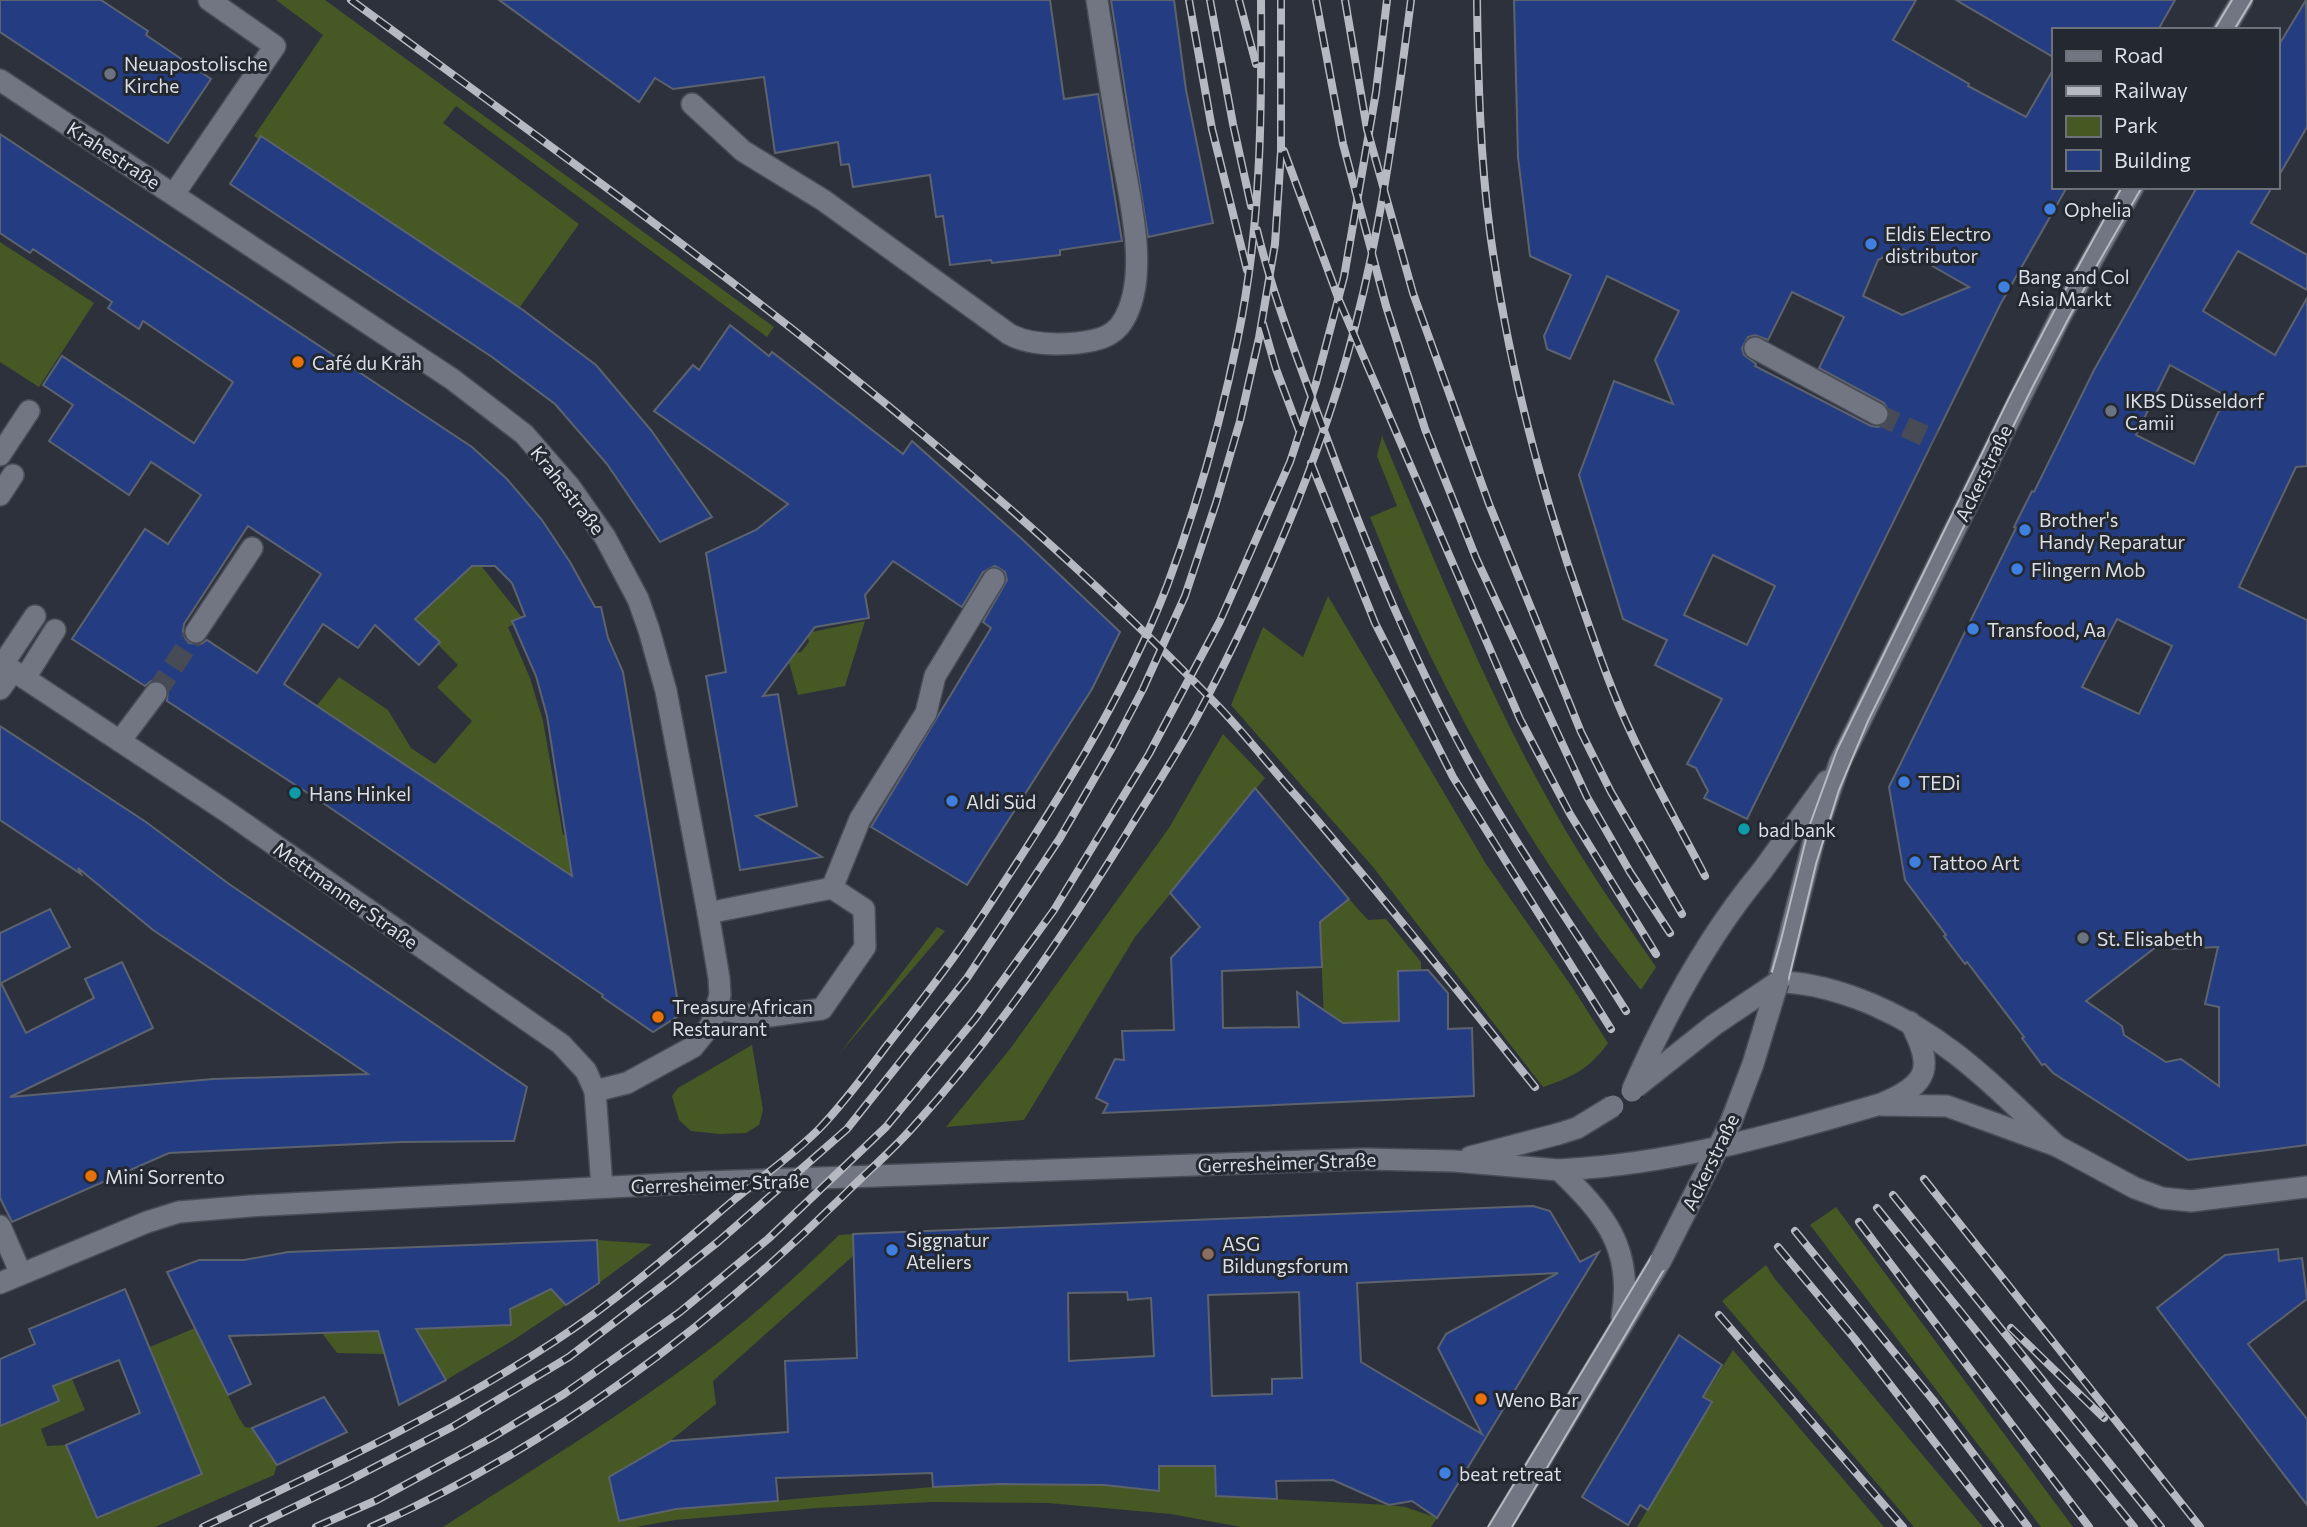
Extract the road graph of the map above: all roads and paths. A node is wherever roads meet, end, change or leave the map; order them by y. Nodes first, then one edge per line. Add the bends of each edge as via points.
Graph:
1 (209, 0) edge
2 (1097, 0) edge
3 (2242, 0) edge
4 (2225, 28) edge
5 (0, 80) edge
6 (692, 104) dead end
7 (2132, 189) edge
8 (174, 194) junction
9 (1755, 348) dead end
10 (29, 411) dead end
11 (1877, 414) tunnel mouth
12 (0, 455) edge
13 (13, 475) dead end
14 (0, 495) edge
15 (252, 548) dead end
16 (994, 579) dead end
17 (35, 616) dead end
18 (55, 630) dead end
19 (196, 632) tunnel mouth
20 (10, 669) edge
21 (0, 689) edge
22 (156, 693) tunnel mouth
23 (120, 741) junction
24 (1840, 762) junction
25 (832, 888) junction
26 (708, 913) junction
27 (1778, 982) junction
28 (717, 1009) junction
29 (1909, 1020) junction
30 (595, 1091) junction
31 (1632, 1091) junction
32 (1877, 1105) junction
33 (2057, 1146) junction
34 (1718, 1149) junction
35 (1454, 1161) junction
36 (1559, 1170) junction
37 (602, 1187) junction
38 (2307, 1187) edge
39 (0, 1226) edge
40 (21, 1274) junction
41 (0, 1283) edge
42 (1621, 1326) junction
43 (1502, 1524) edge

1 - 8 street via 275,46
2 - 6 street via 1136,250 1129,309 1118,328 1100,339 1044,344 1009,334 822,200 753,158
3 - 4 street
5 - 8 street, Krahestraße
7 - 24 street, Ackerstraße via 2061,315
8 - 26 street, Krahestraße via 452,379 524,434 570,488 605,537 649,630 666,691
9 - 11 street
10 - 12 street
13 - 14 street
15 - 19 street
16 - 25 street via 935,676 926,713 860,818
17 - 20 street
18 - 20 street
20 - 21 street
20 - 23 street, Mettmanner Straße
22 - 23 street
23 - 30 street, Mettmanner Straße via 561,1044 586,1071
24 - 27 street, Ackerstraße via 1815,835
24 - 31 street, Ackerstraße, bridge via 1728,914 1675,1002
25 - 26 street
25 - 28 street via 864,909 865,947 822,1009 762,1017
26 - 28 street, Krahestraße via 719,978
27 - 29 street, Gerresheimer Straße via 1821,987
27 - 31 street, Gerresheimer Straße, bridge via 1714,1025
27 - 34 street, Ackerstraße, bridge via 1753,1064
28 - 30 street, Krahestraße via 693,1047 627,1083
29 - 32 street via 1925,1053 1922,1074 1907,1091
29 - 33 street, Gerresheimer Straße via 1971,1064
30 - 37 street, Mettmanner Straße
31 - 35 street, Gerresheimer Straße, bridge via 1577,1128
32 - 33 street, Gerresheimer Straße via 1947,1106
32 - 34 street, Gerresheimer Straße, bridge
33 - 38 street, Gerresheimer Straße via 2135,1188 2177,1201
34 - 36 street, Gerresheimer Straße, bridge
34 - 42 street, Ackerstraße, bridge
35 - 36 street, Gerresheimer Straße
35 - 37 street, Gerresheimer Straße via 1352,1160
36 - 42 street via 1598,1210 1616,1239 1625,1299
37 - 40 street, Gerresheimer Straße via 179,1212
39 - 40 street
40 - 41 street, Gerresheimer Straße
42 - 43 street, Ackerstraße

